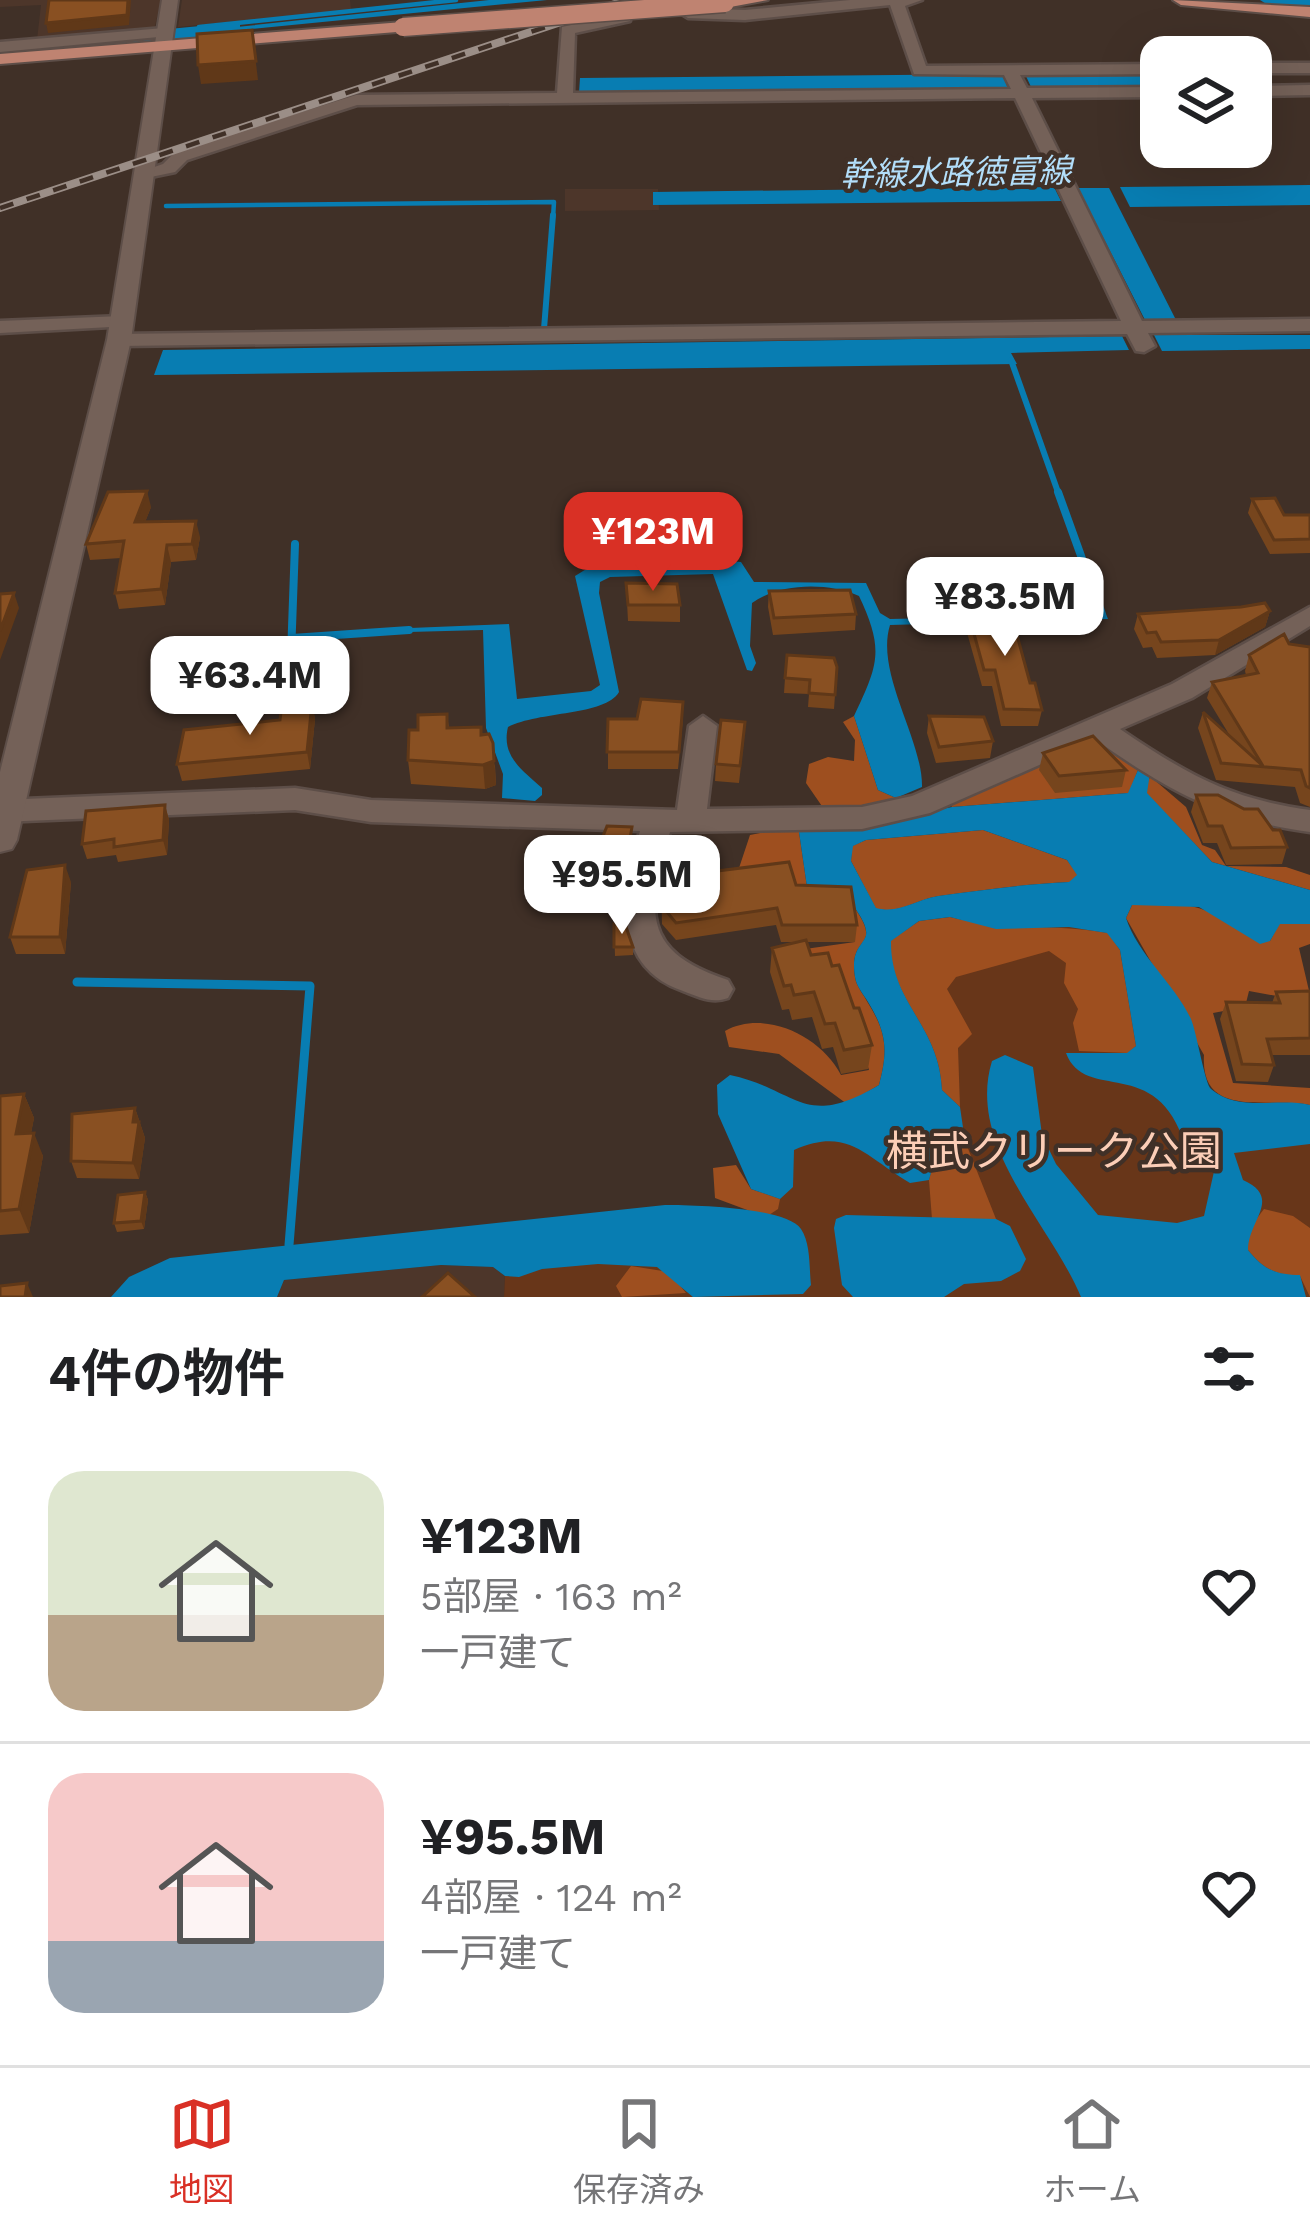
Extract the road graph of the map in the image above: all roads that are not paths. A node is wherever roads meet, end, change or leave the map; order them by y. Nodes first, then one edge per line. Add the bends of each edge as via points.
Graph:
1 (170, 0) edge
2 (760, 0) edge
3 (915, 0) edge
4 (1181, 0) edge
5 (896, 1) edge
6 (725, 3) edge
7 (1310, 12) edge
8 (163, 40) junction
9 (0, 47) edge
10 (0, 59) edge
11 (1272, 68) edge
12 (1310, 68) edge
13 (1140, 71) edge
14 (1016, 82) junction
15 (1305, 90) edge
16 (1140, 91) edge
17 (1272, 91) edge
18 (565, 98) junction
19 (146, 173) junction
20 (1310, 325) edge
21 (0, 327) edge
22 (120, 331) junction
23 (1149, 332) junction
24 (1310, 615) edge
25 (703, 726) dead end
26 (1099, 728) junction
27 (2, 821) edge
28 (674, 821) junction
29 (1310, 821) edge
30 (716, 989) dead end

1 - 8 street
2 - 6 main road
3 - 5 street
4 - 7 main road
5 - 14 street via 920,71
5 - 18 street via 593,21 567,30
6 - 8 main road, bridge
8 - 9 street
8 - 10 main road
8 - 19 street
11 - 12 street
13 - 14 street
14 - 16 street
14 - 18 street
14 - 23 street
15 - 17 street
18 - 19 street via 356,100
19 - 22 street
20 - 23 street
21 - 22 street
22 - 23 street
22 - 27 street
24 - 26 street via 1182,692
25 - 28 street
26 - 28 street via 919,805 862,818
26 - 29 street via 1202,799
27 - 28 street via 295,800 371,811
28 - 30 street via 635,907 646,943 680,980

